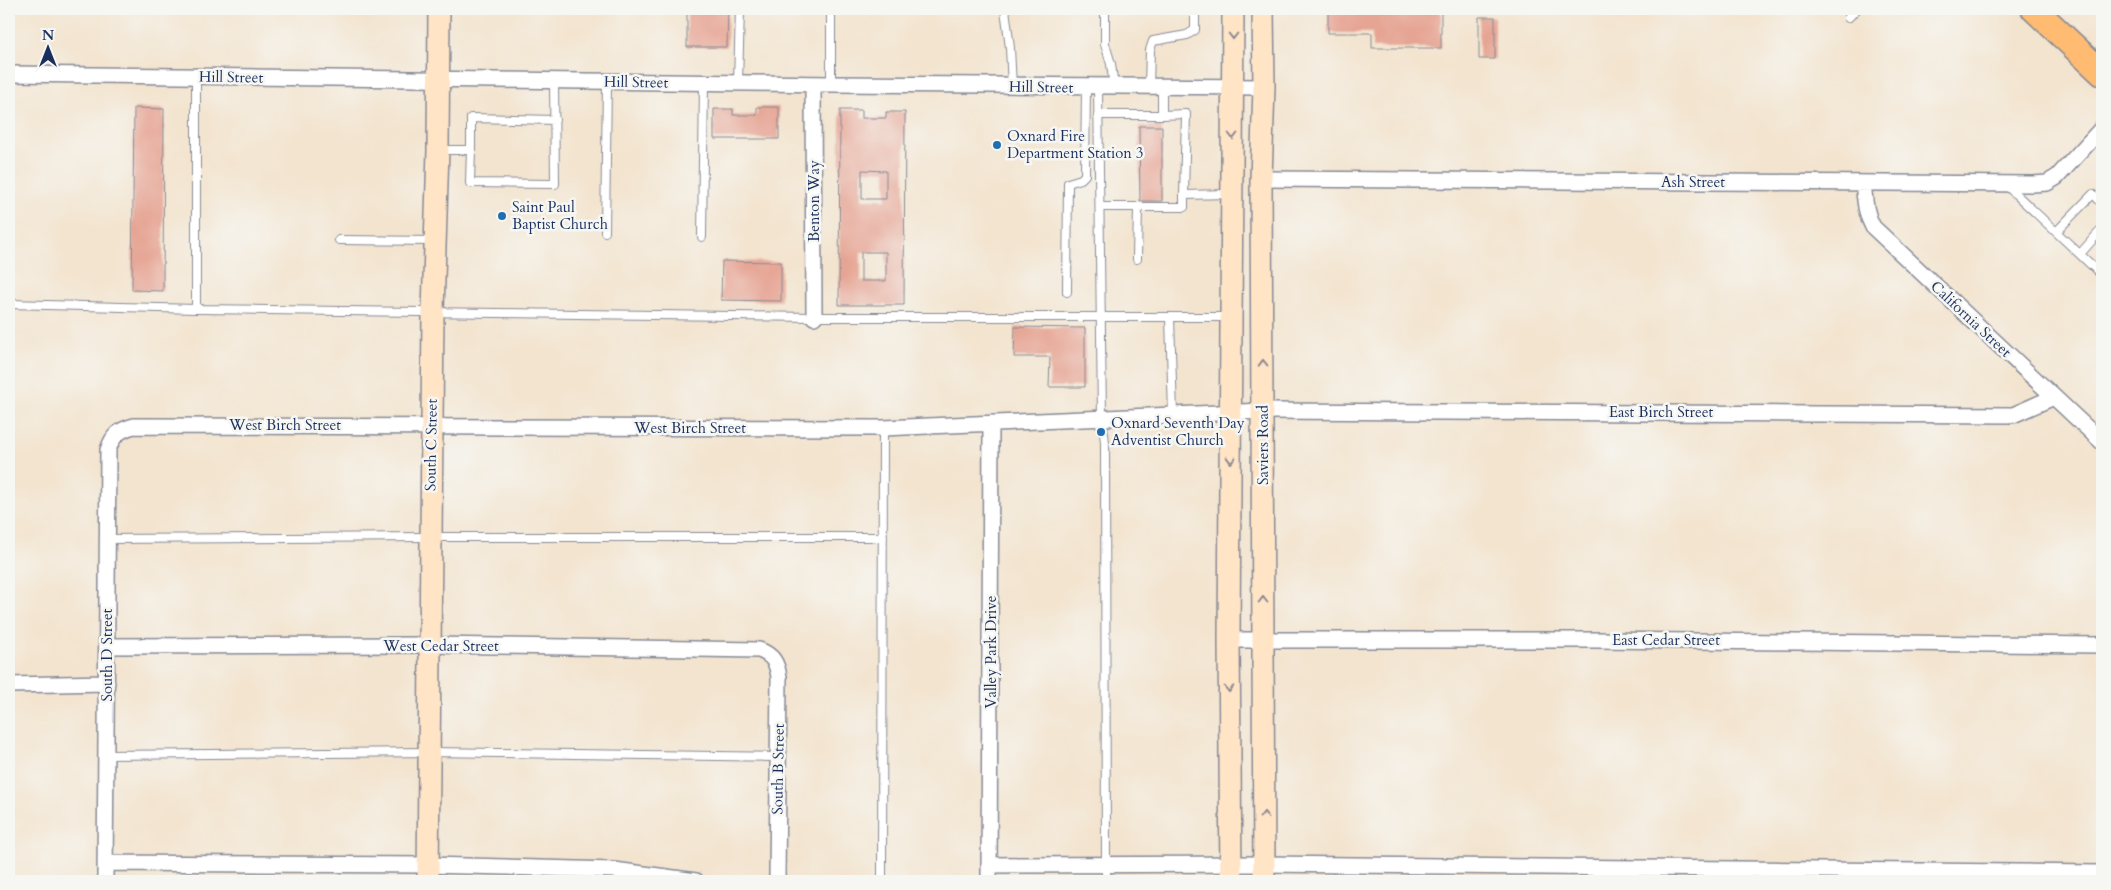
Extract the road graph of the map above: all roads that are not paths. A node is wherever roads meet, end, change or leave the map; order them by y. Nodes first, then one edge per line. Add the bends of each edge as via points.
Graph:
1 (439, 9) edge
2 (740, 9) edge
3 (831, 9) edge
4 (1005, 9) edge
5 (1105, 9) edge
6 (1195, 9) edge
7 (1233, 9) edge
8 (1263, 9) edge
9 (1857, 9) edge
10 (2034, 9) edge
11 (1848, 18) dead end
12 (2101, 70) edge
13 (9, 74) edge
14 (196, 76) junction
15 (438, 79) junction
16 (554, 81) junction
17 (607, 82) junction
18 (704, 83) junction
19 (738, 83) junction
20 (813, 84) junction
21 (831, 84) junction
22 (1012, 86) junction
23 (1092, 87) junction
24 (1114, 87) junction
25 (1156, 87) junction
26 (1233, 87) junction
27 (1264, 87) junction
28 (1098, 115) junction
29 (1162, 115) junction
30 (555, 120) junction
31 (2102, 128) edge
32 (438, 150) junction
33 (470, 150) junction
34 (1261, 179) junction
35 (1863, 183) junction
36 (2004, 184) junction
37 (1232, 194) junction
38 (1184, 195) junction
39 (2102, 202) edge
40 (1100, 207) junction
41 (1138, 207) junction
42 (2102, 229) edge
43 (605, 232) dead end
44 (2056, 232) junction
45 (702, 237) dead end
46 (340, 240) dead end
47 (435, 241) junction
48 (2080, 254) junction
49 (1137, 259) dead end
50 (2102, 275) edge
51 (1067, 292) dead end
52 (9, 304) edge
53 (196, 308) junction
54 (433, 311) junction
55 (814, 317) junction
56 (1232, 317) junction
57 (1101, 318) junction
58 (1170, 318) junction
59 (2054, 398) junction
60 (1232, 412) junction
61 (1263, 412) junction
62 (1174, 414) junction
63 (1102, 418) junction
64 (991, 423) junction
65 (432, 425) junction
66 (883, 428) junction
67 (118, 432) joint
68 (2102, 442) edge
69 (430, 537) junction
70 (883, 537) junction
71 (108, 539) junction
72 (1264, 639) junction
73 (1229, 640) junction
74 (430, 645) junction
75 (2102, 645) edge
76 (107, 646) junction
77 (774, 658) joint
78 (106, 683) junction
79 (9, 685) edge
80 (430, 752) junction
81 (106, 755) junction
82 (779, 757) junction
83 (106, 863) junction
84 (989, 865) junction
85 (1106, 866) junction
86 (1264, 872) edge
87 (428, 873) edge
88 (1231, 873) edge
89 (2102, 873) edge
90 (105, 881) edge
91 (696, 881) edge
92 (777, 881) edge
93 (882, 881) edge
94 (989, 881) edge
95 (1106, 881) edge

1 - 15 main road, South C Street
2 - 19 lane
3 - 21 lane
4 - 22 lane
5 - 24 lane via 1105,44
6 - 25 lane via 1195,30 1187,35 1153,41 1150,50
7 -> 26 main road, Saviers Road
8 - 27 main road, Saviers Road
9 - 11 lane
10 - 12 main road
13 - 14 street, Hill Street
14 - 15 street, Hill Street
14 - 53 lane
15 - 16 street, Hill Street
15 - 32 main road, South C Street
16 - 17 street, Hill Street
16 - 30 lane
17 - 18 street, Hill Street
17 - 43 lane
18 - 19 street, Hill Street
18 - 45 lane
19 - 20 street, Hill Street
20 - 21 street, Hill Street
20 - 55 street, Benton Way
21 - 22 street, Hill Street
22 - 23 street, Hill Street
23 - 24 street, Hill Street
23 - 28 lane
23 - 51 lane via 1085,175 1082,179 1068,182
24 - 25 street, Hill Street
25 - 26 street, Hill Street
25 - 29 lane
26 - 27 street, Hill Street
26 -> 37 main road, Saviers Road
27 - 34 main road, Saviers Road
28 - 29 lane
28 - 40 lane
29 - 38 lane via 1186,114
30 - 33 lane via 470,118
30 - 33 lane via 555,184 470,183
31 - 36 street, Ash Street via 2047,183
32 - 33 lane
32 - 47 main road, South C Street
34 - 35 street, Ash Street
61 -> 34 main road, Saviers Road
35 - 36 street, Ash Street
35 - 59 street, California Street via 1865,209 1873,227
36 - 44 lane
37 - 38 lane
37 - 56 main road, Saviers Road
38 - 41 lane via 1184,207
39 - 44 lane via 2093,194
40 - 41 lane
40 - 57 lane
41 - 49 lane
42 - 48 lane
44 - 48 lane
46 - 47 lane
47 - 54 main road, South C Street
48 - 50 lane
52 - 53 lane
53 - 54 lane
54 - 55 lane
54 - 65 main road, South C Street
55 - 57 lane
56 - 58 lane
56 - 60 main road, Saviers Road
57 - 58 lane
57 - 63 lane
58 - 62 lane
59 - 61 street, East Birch Street via 2013,415
59 - 68 street, California Street
60 - 61 street, West Birch Street
60 - 62 street, West Birch Street
60 -> 73 main road, Saviers Road
72 -> 61 main road, Saviers Road
62 - 63 street, West Birch Street
63 - 64 street, West Birch Street
63 - 85 lane via 1105,442
64 - 66 street, West Birch Street
64 - 84 street, Valley Park Drive
65 - 66 street, West Birch Street
65 - 67 street, West Birch Street via 134,426
65 - 69 main road, South C Street
66 - 70 lane
67 - 71 street, South D Street via 108,450
69 - 70 lane
69 - 71 lane
69 - 74 main road, South C Street
70 - 93 lane
71 - 76 street, South D Street
72 - 73 street, East Cedar Street
72 - 75 street, East Cedar Street
86 -> 72 main road, Saviers Road
73 -> 88 main road, Saviers Road
74 - 76 street, West Cedar Street
74 - 77 street, West Cedar Street via 748,649
74 - 80 main road, South C Street
76 - 78 street, South D Street
77 - 82 street, South B Street via 779,677
78 - 79 street
78 - 81 street, South D Street
80 - 81 lane
80 - 82 lane
80 - 87 main road, South C Street
81 - 83 street, South D Street
82 - 92 street, South B Street
83 - 87 street
83 - 90 street, South D Street
84 - 85 street
84 - 94 street, Valley Park Drive
85 - 88 street
85 - 95 lane
86 - 88 street
86 - 89 street
87 - 91 street via 614,870

